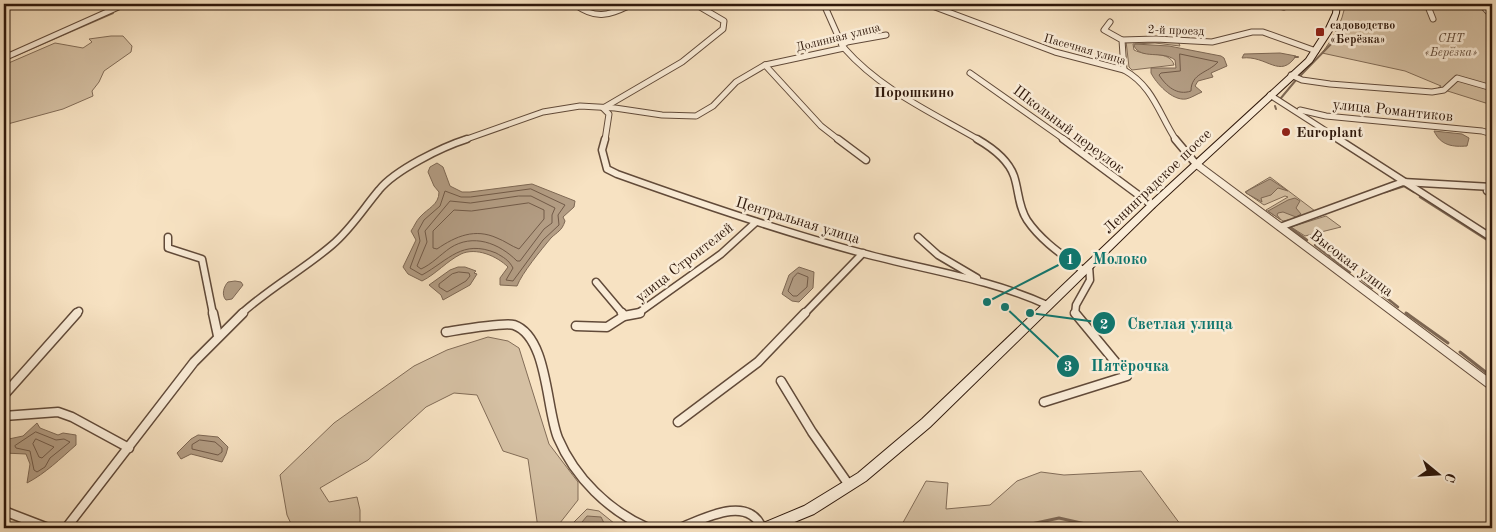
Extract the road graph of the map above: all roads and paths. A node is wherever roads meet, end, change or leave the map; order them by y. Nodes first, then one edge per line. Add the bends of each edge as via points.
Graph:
1 (126, 4) edge
2 (574, 4) edge
3 (633, 4) edge
4 (695, 4) edge
5 (927, 4) edge
6 (1270, 4) edge
7 (1293, 4) edge
8 (1337, 4) edge
9 (1427, 4) edge
10 (1481, 4) edge
11 (826, 8) dead end
12 (1492, 16) edge
13 (1433, 19) dead end
14 (1110, 22) dead end
15 (886, 35) dead end
16 (1122, 40) junction
17 (843, 46) junction
18 (1316, 52) junction
19 (4, 58) edge
20 (765, 64) junction
21 (1124, 70) junction
22 (970, 74) dead end
23 (1292, 75) junction
24 (1492, 88) edge
25 (1270, 95) junction
26 (1292, 107) junction
27 (603, 108) junction
28 (1492, 134) edge
29 (866, 160) dead end
30 (1196, 164) junction
31 (1403, 182) junction
32 (1491, 191) edge
33 (1152, 205) junction
34 (756, 222) junction
35 (1280, 227) junction
36 (168, 237) dead end
37 (918, 237) dead end
38 (1492, 238) edge
39 (863, 253) junction
40 (1087, 268) junction
41 (596, 282) dead end
42 (984, 282) junction
43 (1047, 306) junction
44 (80, 311) dead end
45 (624, 316) junction
46 (576, 326) dead end
47 (446, 332) dead end
48 (218, 336) junction
49 (781, 381) dead end
50 (1492, 385) edge
51 (4, 395) edge
52 (1044, 402) dead end
53 (4, 416) edge
54 (678, 422) dead end
55 (129, 448) junction
56 (849, 486) junction
57 (4, 511) edge
58 (48, 528) edge
59 (66, 528) edge
60 (648, 528) edge
61 (680, 528) edge
62 (764, 528) edge

1 - 19 street
2 - 3 street via 588,15 596,16
4 - 27 street via 724,22 723,29 708,44
5 - 21 street, Пасечная улица via 1055,52
6 - 7 street via 1284,7
8 - 18 main road, Ленинградское шоссе via 1330,28
9 - 13 street
10 - 12 street
11 - 17 street
14 - 16 street via 1104,30
15 - 17 street, Долинная улица via 847,42
16 - 18 street, 2-й проезд via 1212,42 1264,32
16 - 21 street
17 - 20 street, Долинная улица
17 - 40 street via 872,77 1000,156 1014,174 1021,209 1027,219 1042,236
18 - 23 main road, Ленинградское шоссе
20 - 27 street, Долинная улица via 736,82 713,106 696,116 662,116
20 - 29 street via 821,126
21 - 30 street, Пасечная улица via 1151,93 1170,130
22 - 33 street, Школьный переулок
23 - 24 street via 1302,80 1330,84 1432,92 1444,90 1457,78
23 - 25 main road, Ленинградское шоссе
25 - 26 street
25 - 30 main road, Ленинградское шоссе
26 - 28 street, улица Романтиков via 1326,116
26 - 31 street
27 - 34 street, Центральная улица via 609,114 602,150 607,169
27 - 48 street, Долинная улица via 580,106 543,112 426,156 380,188 351,228 250,306
30 - 33 main road, Ленинградское шоссе
30 - 35 street, Высокая улица
31 - 32 street via 1474,186
31 - 35 street
31 - 38 street
33 - 40 main road, Ленинградское шоссе
34 - 39 street, Центральная улица
34 - 45 street, улица Строителей via 721,254 671,291 638,314
35 - 50 street, Высокая улица
36 - 48 street via 168,248 202,259
37 - 42 street via 938,255
39 - 42 street, Центральная улица
39 - 54 street via 758,362
40 - 43 main road, Ленинградское шоссе
40 - 52 street via 1090,280 1076,305 1075,315 1127,376
41 - 45 street
42 - 43 street, Центральная улица
43 - 56 main road, Ленинградское шоссе via 926,423
44 - 51 street
45 - 46 street, улица Строителей via 607,327
47 - 60 street via 512,324 525,330 544,372 553,425 564,452 610,506
48 - 55 street, Долинная улица via 194,362
49 - 56 street
53 - 55 street via 58,412 72,416
55 - 59 street, Долинная улица
56 - 62 main road, Ленинградское шоссе via 809,510
57 - 58 street
61 - 62 street via 729,510 750,513

